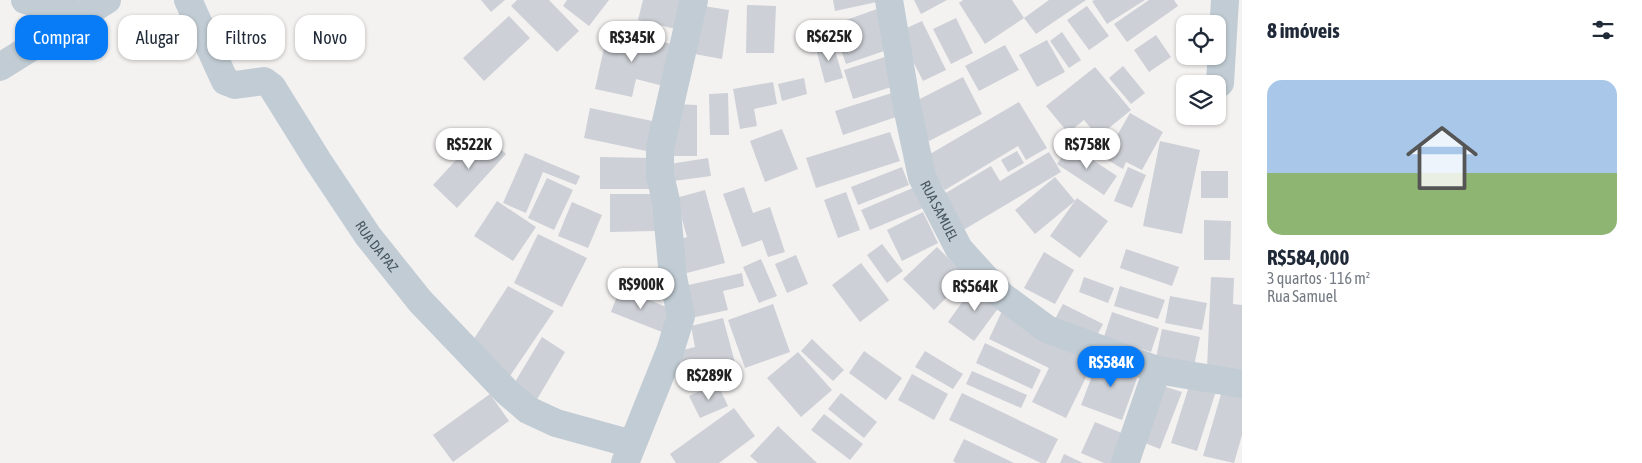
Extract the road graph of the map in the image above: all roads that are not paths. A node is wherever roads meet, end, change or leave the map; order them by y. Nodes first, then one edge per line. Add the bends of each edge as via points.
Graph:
1 (25, 0) edge
2 (107, 0) edge
3 (188, 0) edge
4 (694, 0) edge
5 (889, 0) edge
6 (1225, 0) edge
7 (1235, 0) edge
8 (80, 15) joint
9 (15, 57) edge
10 (0, 67) edge
11 (1220, 75) edge
12 (1157, 370) junction
13 (1242, 384) edge
14 (628, 453) edge
15 (1125, 463) edge

1 - 8 street
2 - 8 street
3 - 14 street, RUA DA PAZ via 225,81 235,85 264,81 272,87 368,236 420,301 507,392 528,410
4 - 14 street, RUA DA PAZ via 660,148 660,175 681,316
5 - 12 street, RUA SAMUEL via 922,177 959,249 1001,294 1047,329
6 - 7 street
6 - 11 street
9 - 10 street
12 - 13 street, RUA SAMUEL
12 - 15 street

